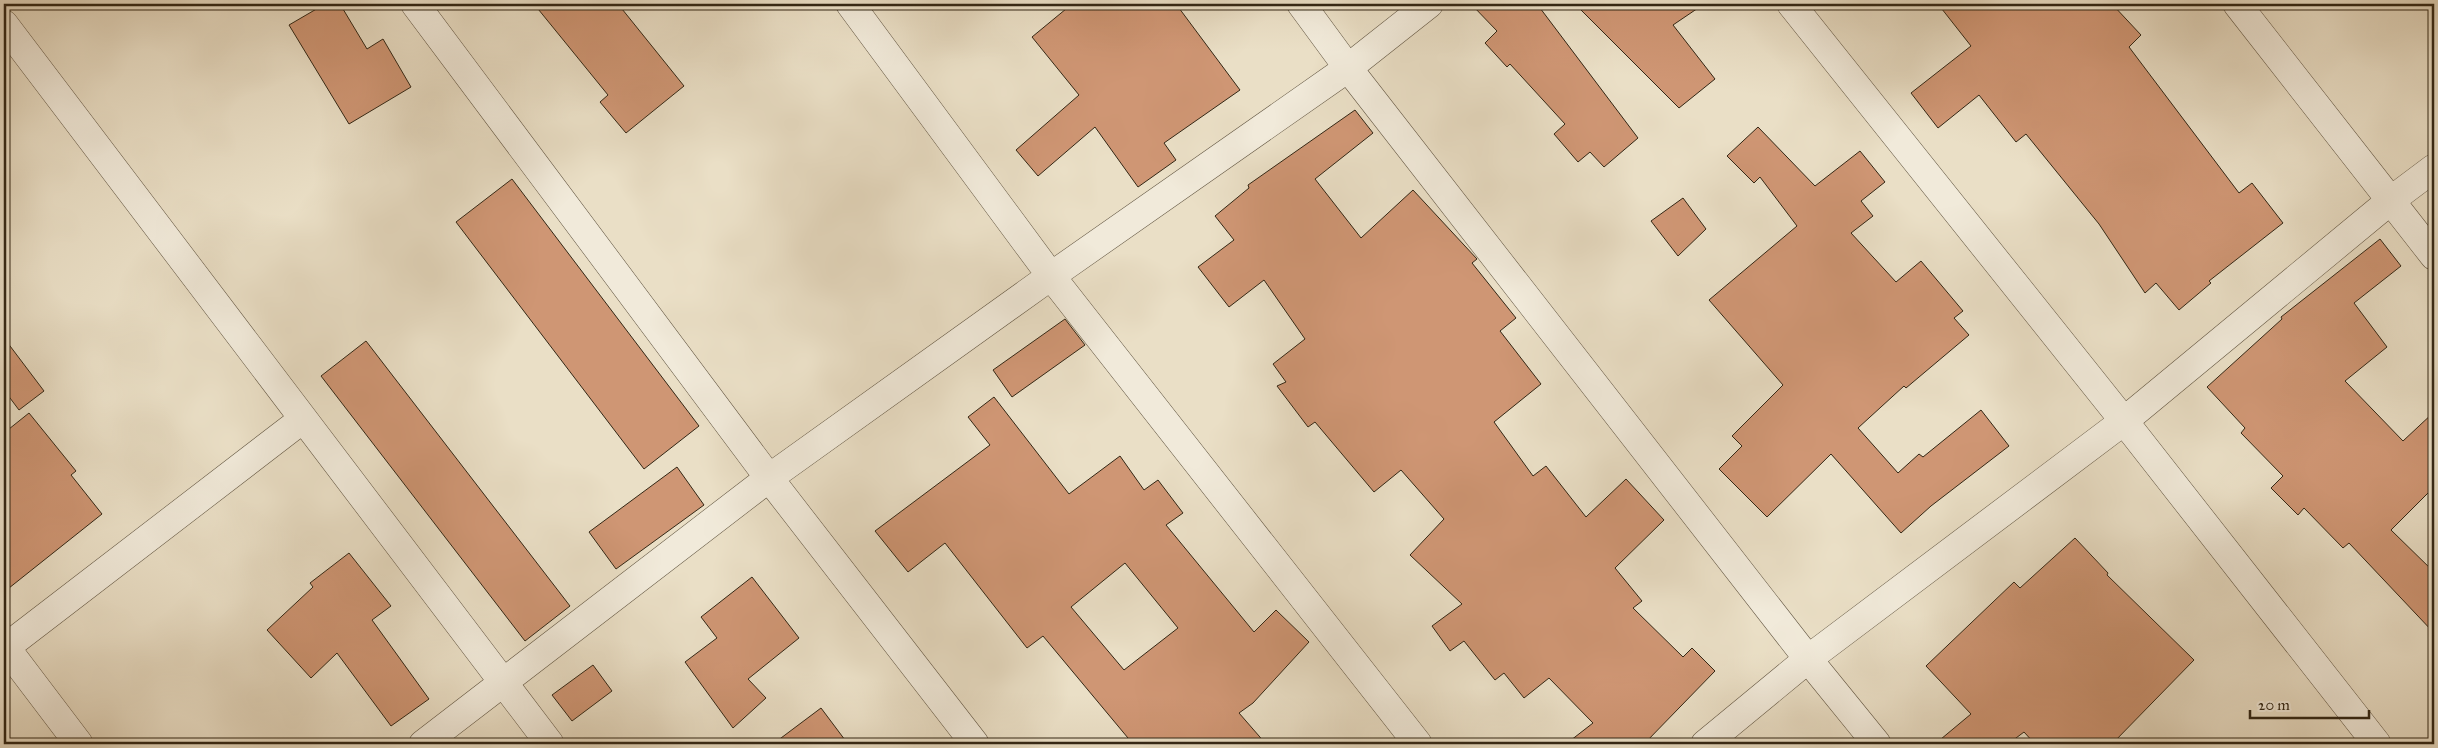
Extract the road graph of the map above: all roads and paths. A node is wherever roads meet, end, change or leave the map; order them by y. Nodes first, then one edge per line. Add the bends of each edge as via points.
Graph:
1 (415, 4) edge
2 (850, 4) edge
3 (1301, 4) edge
4 (1429, 4) edge
5 (1791, 4) edge
6 (2237, 4) edge
7 (4, 24) edge
8 (1348, 68) junction
9 (2434, 168) edge
10 (2390, 201) junction
11 (2434, 256) edge
12 (1051, 276) junction
13 (303, 419) junction
14 (2124, 421) junction
15 (769, 478) junction
16 (5, 646) edge
17 (1808, 659) junction
18 (504, 684) junction
19 (78, 744) edge
20 (423, 744) edge
21 (550, 744) edge
22 (975, 744) edge
23 (1418, 744) edge
24 (1705, 744) edge
25 (1877, 744) edge
26 (2377, 744) edge

1 - 15 street
2 - 12 street
3 - 8 street
4 - 8 street
5 - 14 street
6 - 10 street
7 - 13 street
8 - 12 street
8 - 17 street
9 - 10 street
10 - 11 street
10 - 14 street
12 - 15 street
12 - 23 street
13 - 16 street
13 - 18 street
14 - 17 street
14 - 26 street
15 - 18 street
15 - 22 street
16 - 19 street
17 - 24 street
17 - 25 street
18 - 20 street
18 - 21 street

